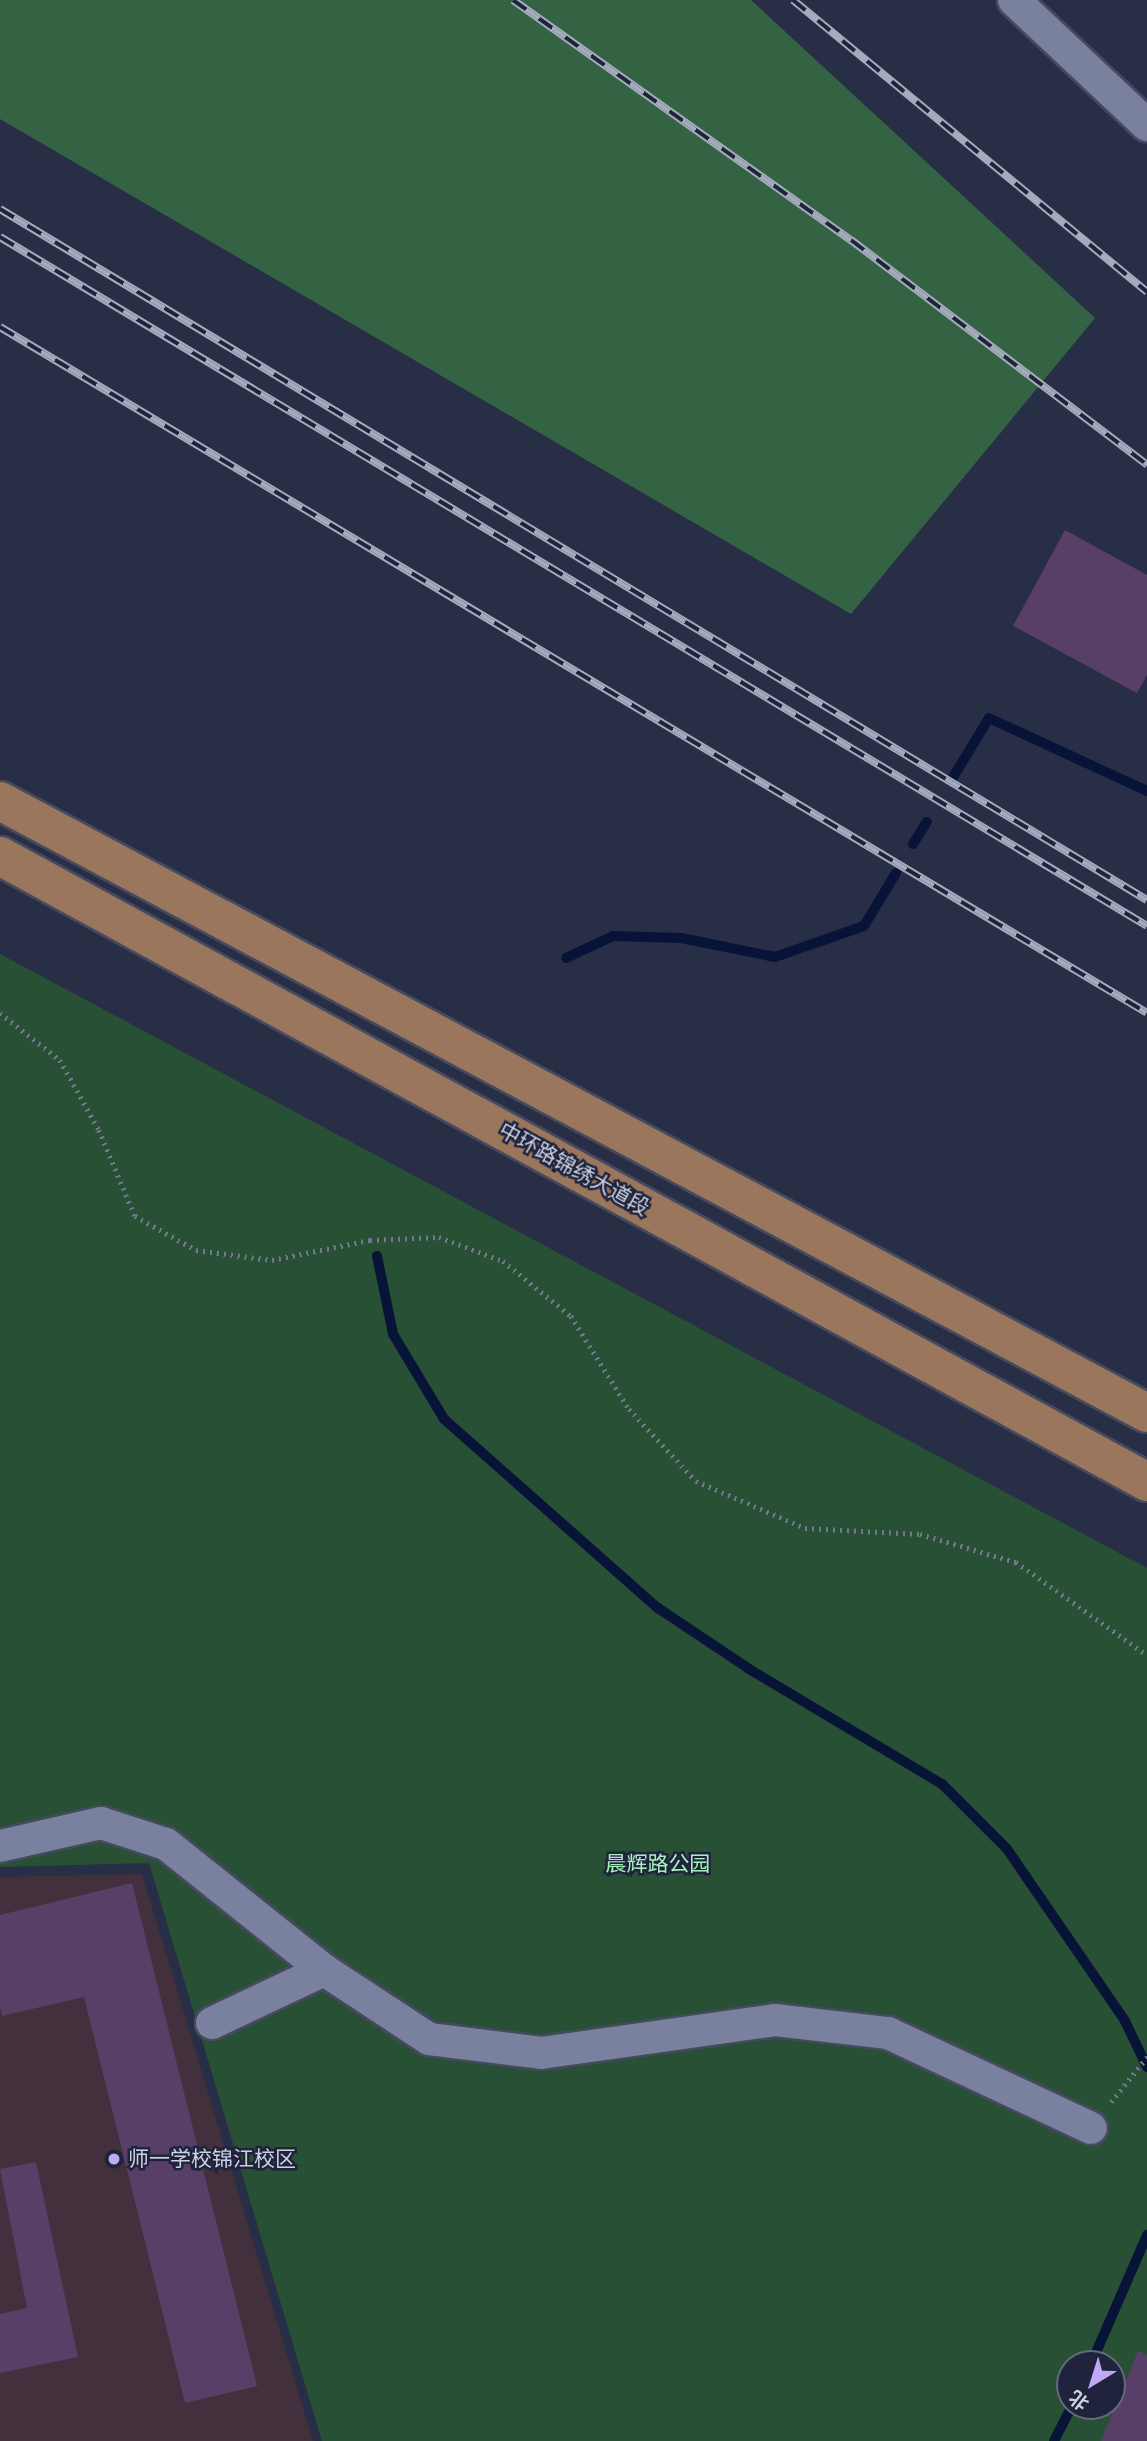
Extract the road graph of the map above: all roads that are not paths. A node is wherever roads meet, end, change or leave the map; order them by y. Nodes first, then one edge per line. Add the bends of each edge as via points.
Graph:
1 (1014, 0) edge
2 (1147, 125) edge
3 (0, 801) edge
4 (0, 856) edge
5 (1147, 1413) edge
6 (1147, 1482) edge
7 (0, 1846) edge
8 (324, 1970) junction
9 (212, 2022) dead end
10 (1091, 2128) dead end

1 - 2 street
3 - 5 main road
4 - 6 main road, 中环路锦绣大道段
7 - 8 street via 101,1824 166,1844
8 - 9 street
8 - 10 street via 429,2039 541,2053 775,2020 888,2033

